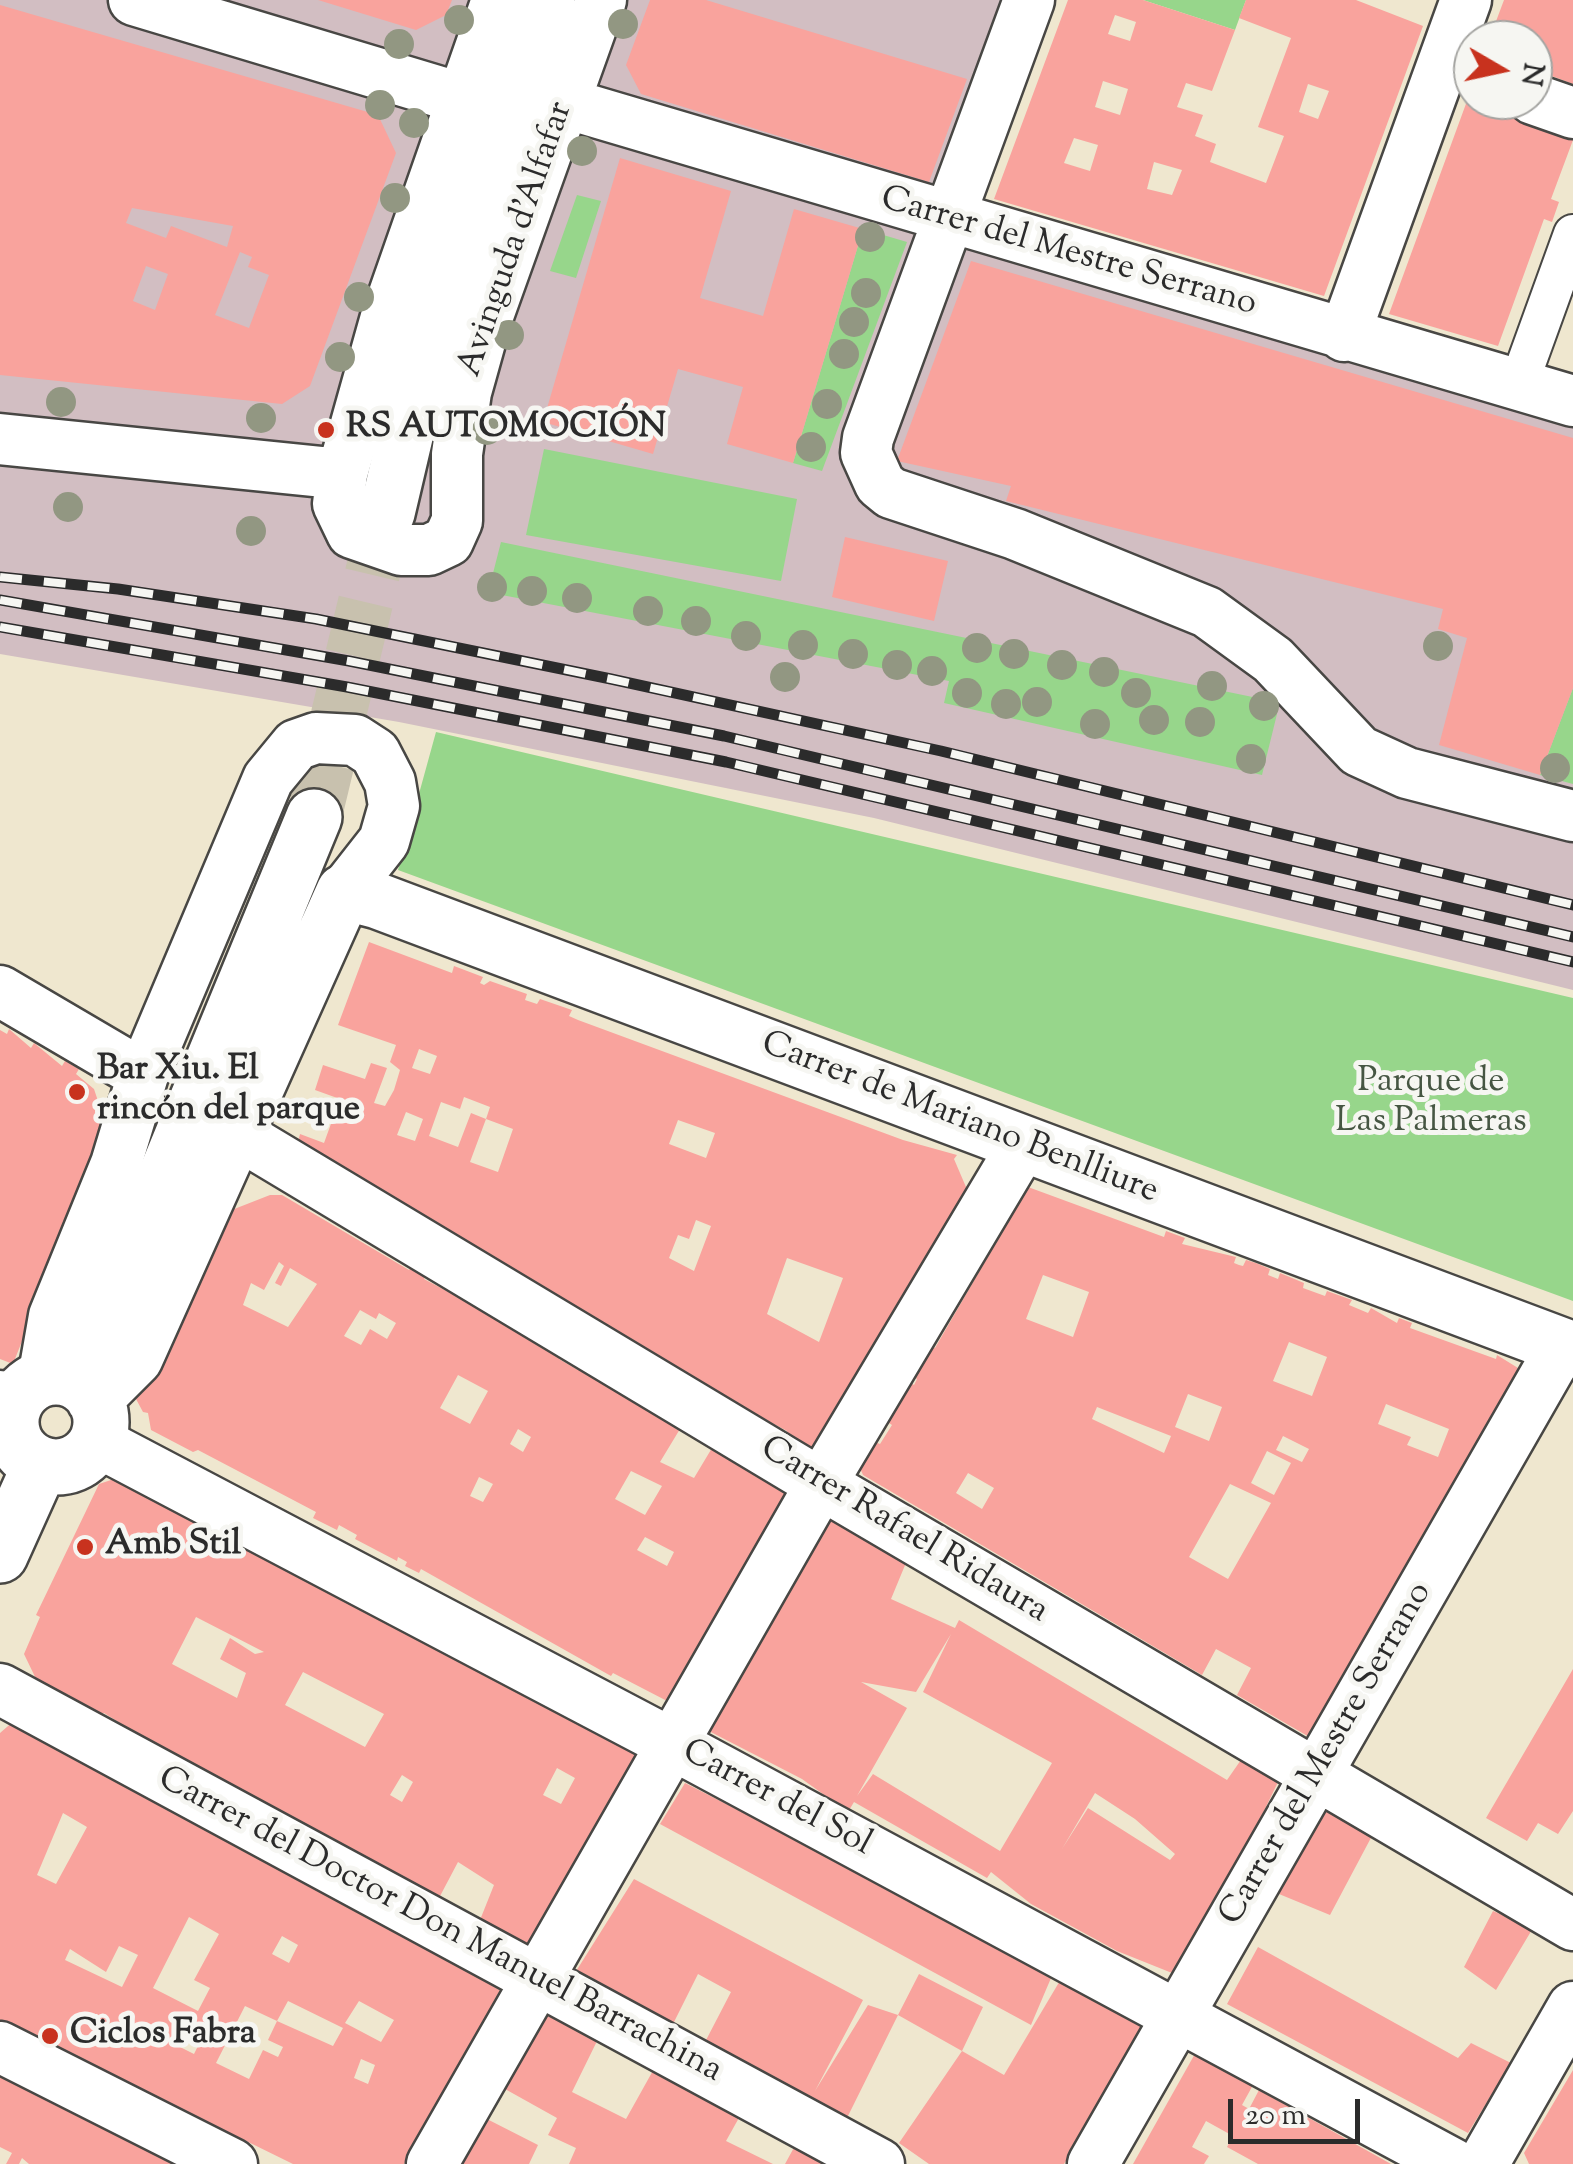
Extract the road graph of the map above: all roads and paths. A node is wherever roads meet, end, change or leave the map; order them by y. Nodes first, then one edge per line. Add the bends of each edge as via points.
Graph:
1 (134, 0) edge
2 (497, 0) edge
3 (547, 0) edge
4 (601, 0) edge
5 (1030, 0) edge
6 (1453, 81) edge
7 (460, 98) junction
8 (565, 103) junction
9 (948, 220) junction
10 (1573, 234) edge
11 (1344, 336) junction
12 (1526, 361) dead end
13 (1573, 402) edge
14 (0, 439) edge
15 (342, 474) junction
16 (387, 513) tunnel mouth
17 (1573, 816) edge
18 (314, 818) tunnel mouth
19 (344, 892) junction
20 (0, 991) edge
21 (144, 1075) junction
22 (236, 1133) junction
23 (1023, 1144) junction
24 (1568, 1348) edge
25 (55, 1400) edge
26 (822, 1484) junction
27 (0, 1554) edge
28 (0, 1689) edge
29 (674, 1745) junction
30 (1316, 1776) junction
31 (1573, 1925) edge
32 (538, 1982) junction
33 (1573, 2006) edge
34 (1178, 2016) junction
35 (0, 2046) edge
36 (232, 2164) edge
37 (432, 2164) edge
38 (879, 2164) edge
39 (1094, 2164) edge
40 (1453, 2164) edge
41 (1483, 2164) edge

1 - 7 street
2 - 7 street, Avinguda d'Alfafar
3 - 16 street, Avinguda d'Alfafar via 432,322
4 - 8 street, Avinguda d'Alfafar
5 - 9 street
6 - 11 street
7 - 15 street, Avinguda d'Alfafar via 386,316
8 - 9 street, Carrer del Mestre Serrano
8 - 15 street, Avinguda d'Alfafar via 466,392 457,520 448,540 429,550 401,550 352,533 338,504
9 - 11 street, Carrer del Mestre Serrano
9 - 17 street via 868,438 866,453 880,484 1207,612 1273,660 1359,751 1408,773
10 - 12 street
11 - 13 street, Carrer del Mestre Serrano
14 - 15 street
18 - 25 street
19 - 21 street via 384,840 394,806 390,782 375,753 354,740 316,738 296,746 268,779
19 - 22 street
19 - 23 street, Carrer de Mariano Benlliure
20 - 21 street
21 - 25 street via 54,1316
22 - 25 street via 135,1358
22 - 26 street, Carrer Rafael Ridaura
23 - 24 street, Carrer de Mariano Benlliure
23 - 26 street
24 - 30 street, Carrer del Mestre Serrano
25 - 27 street via 12,1432 41,1464
25 - 29 street, Carrer del Sol
26 - 29 street
26 - 30 street, Carrer Rafael Ridaura
28 - 32 street, Carrer del Doctor Don Manuel Barrachina
29 - 32 street
29 - 34 street, Carrer del Sol
30 - 31 street, Carrer Rafael Ridaura
30 - 34 street, Carrer del Mestre Serrano
32 - 37 street
32 - 38 street, Carrer del Doctor Don Manuel Barrachina
33 - 41 street
34 - 39 street, Carrer del Mestre Serrano
34 - 40 street, Carrer del Sol
35 - 36 street

